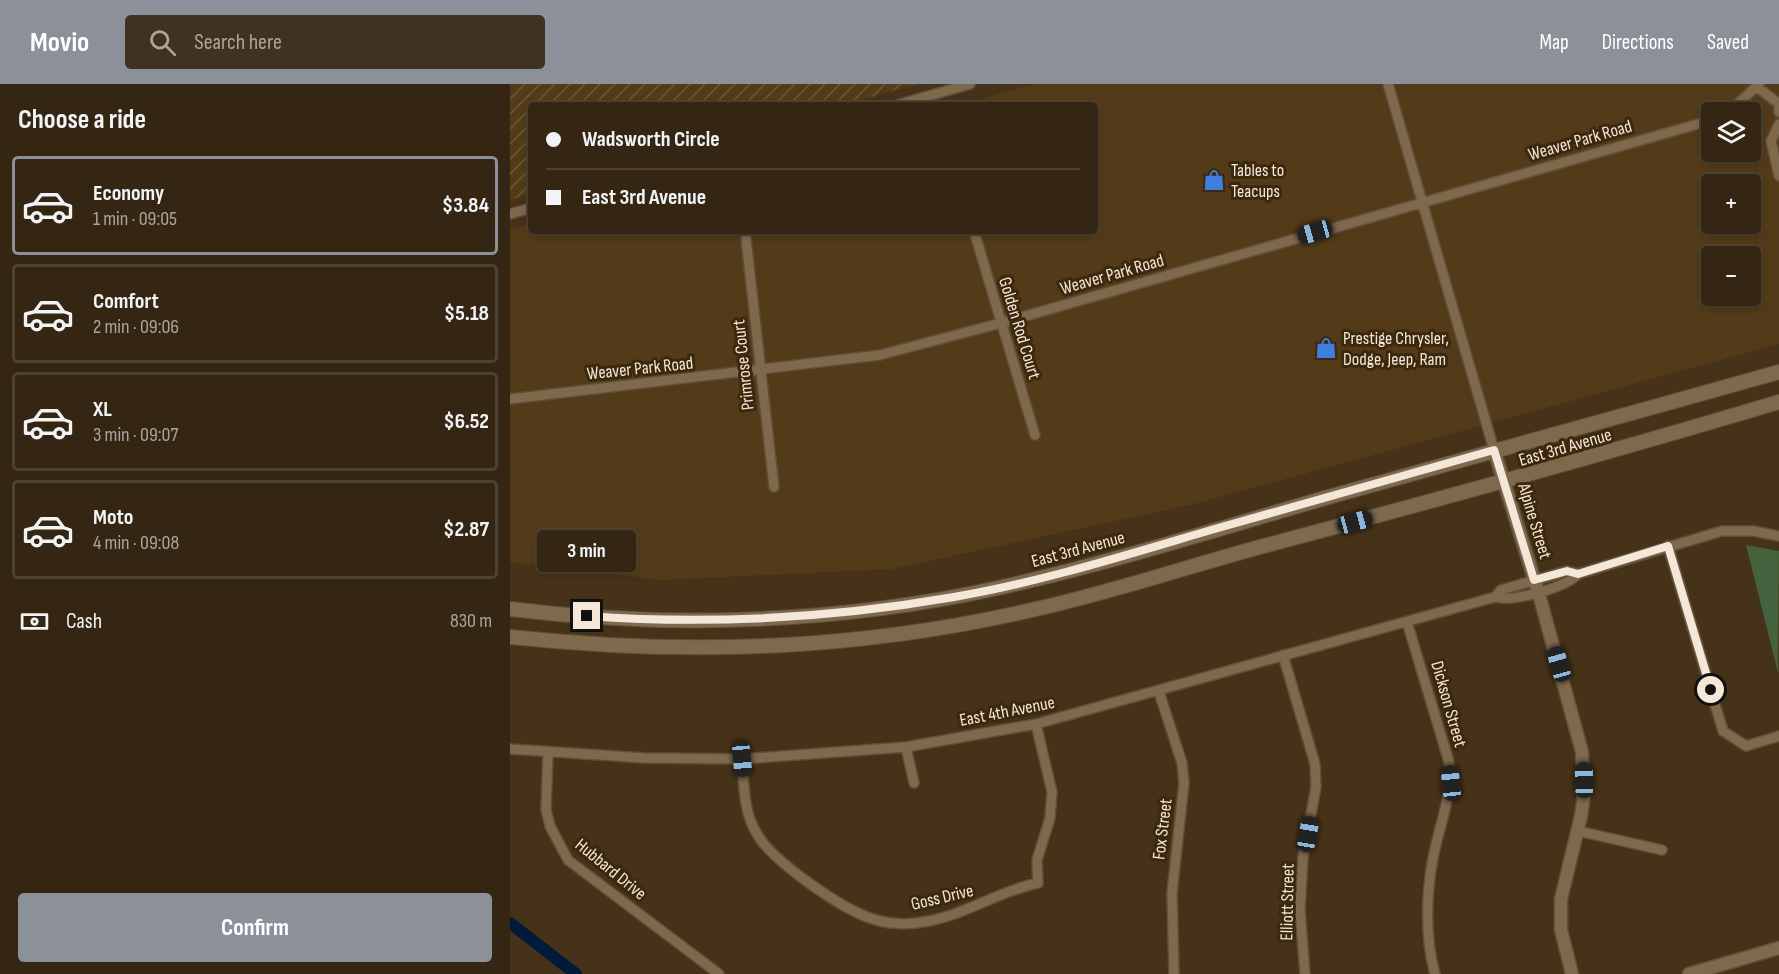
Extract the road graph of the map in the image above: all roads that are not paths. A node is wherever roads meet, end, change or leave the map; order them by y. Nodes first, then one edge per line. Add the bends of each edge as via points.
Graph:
1 (970, 84) edge
2 (1388, 84) edge
3 (1758, 86) edge
4 (937, 94) junction
5 (908, 102) edge
6 (939, 102) edge
7 (1740, 102) edge
8 (1779, 112) edge
9 (1701, 123) edge
10 (1779, 124) edge
11 (1779, 176) edge
12 (1422, 202) junction
13 (528, 209) edge
14 (510, 214) edge
15 (975, 234) edge
16 (746, 239) dead end
17 (1001, 323) junction
18 (760, 371) junction
19 (1779, 372) edge
20 (510, 399) edge
21 (1779, 402) edge
22 (1035, 435) dead end
23 (1494, 450) junction
24 (1504, 483) junction
25 (774, 487) dead end
26 (1779, 536) edge
27 (1668, 546) junction
28 (1536, 586) junction
29 (510, 609) edge
30 (1407, 622) junction
31 (510, 637) edge
32 (1283, 655) junction
33 (1160, 692) junction
34 (1036, 724) junction
35 (1779, 736) edge
36 (906, 747) junction
37 (510, 749) edge
38 (549, 753) junction
39 (742, 759) junction
40 (914, 783) dead end
41 (1578, 831) junction
42 (1662, 850) dead end
43 (1779, 948) edge
44 (1709, 971) edge
45 (719, 974) edge
46 (1174, 974) edge
47 (1305, 974) edge
48 (1435, 974) edge
49 (1572, 974) edge
50 (1689, 974) edge

1 - 4 street
2 - 12 street, Alpine Street
3 - 7 street
3 - 8 street via 1779,104
4 - 5 street
4 - 6 street
9 - 12 street, Weaver Park Road
10 - 11 street via 1771,141
12 - 17 street, Weaver Park Road
12 - 23 street, Alpine Street
13 - 14 street
15 - 17 street, Golden Rod Court
16 - 18 street, Primrose Court
17 - 18 street, Weaver Park Road via 880,355
17 - 22 street, Golden Rod Court
18 - 20 street, Weaver Park Road
18 - 25 street, Primrose Court
19 - 23 main road, East 3rd Avenue
21 - 24 main road, East 3rd Avenue
23 - 24 street, Alpine Street
23 - 29 main road, East 3rd Avenue via 1105,561 953,597 827,614 741,619 609,618
24 - 28 street, Alpine Street
24 - 31 main road, East 3rd Avenue via 1062,603 931,630 840,642 723,649 624,647
26 - 27 street, East 4th Avenue via 1722,531
27 - 28 street, East 4th Avenue via 1578,574 1567,571
27 - 35 street via 1723,731 1746,746
28 - 30 street, East 4th Avenue via 1501,590 1496,597
28 - 41 street, Alpine Street via 1582,752 1584,795
30 - 32 street, East 4th Avenue
30 - 48 street, Dickson Street via 1449,762 1451,783 1433,857 1428,897
32 - 33 street, East 4th Avenue
32 - 47 street, Elliott Street via 1315,764 1316,787 1303,857 1300,909
33 - 34 street, East 4th Avenue
33 - 46 street, Fox Street via 1182,763 1184,783 1172,893
34 - 36 street, East 4th Avenue
34 - 39 street, Goss Drive via 1052,792 1050,818 1037,860 1038,883 1017,887 947,917 922,922 873,919 836,901 770,851 748,816
36 - 39 street, East 4th Avenue
36 - 40 street
37 - 38 street, East 4th Avenue
38 - 39 street, East 4th Avenue
38 - 45 street, Hubbard Drive via 546,810 568,860
41 - 42 street
41 - 49 street, Alpine Street via 1561,899 1561,930
43 - 44 street
44 - 50 street

